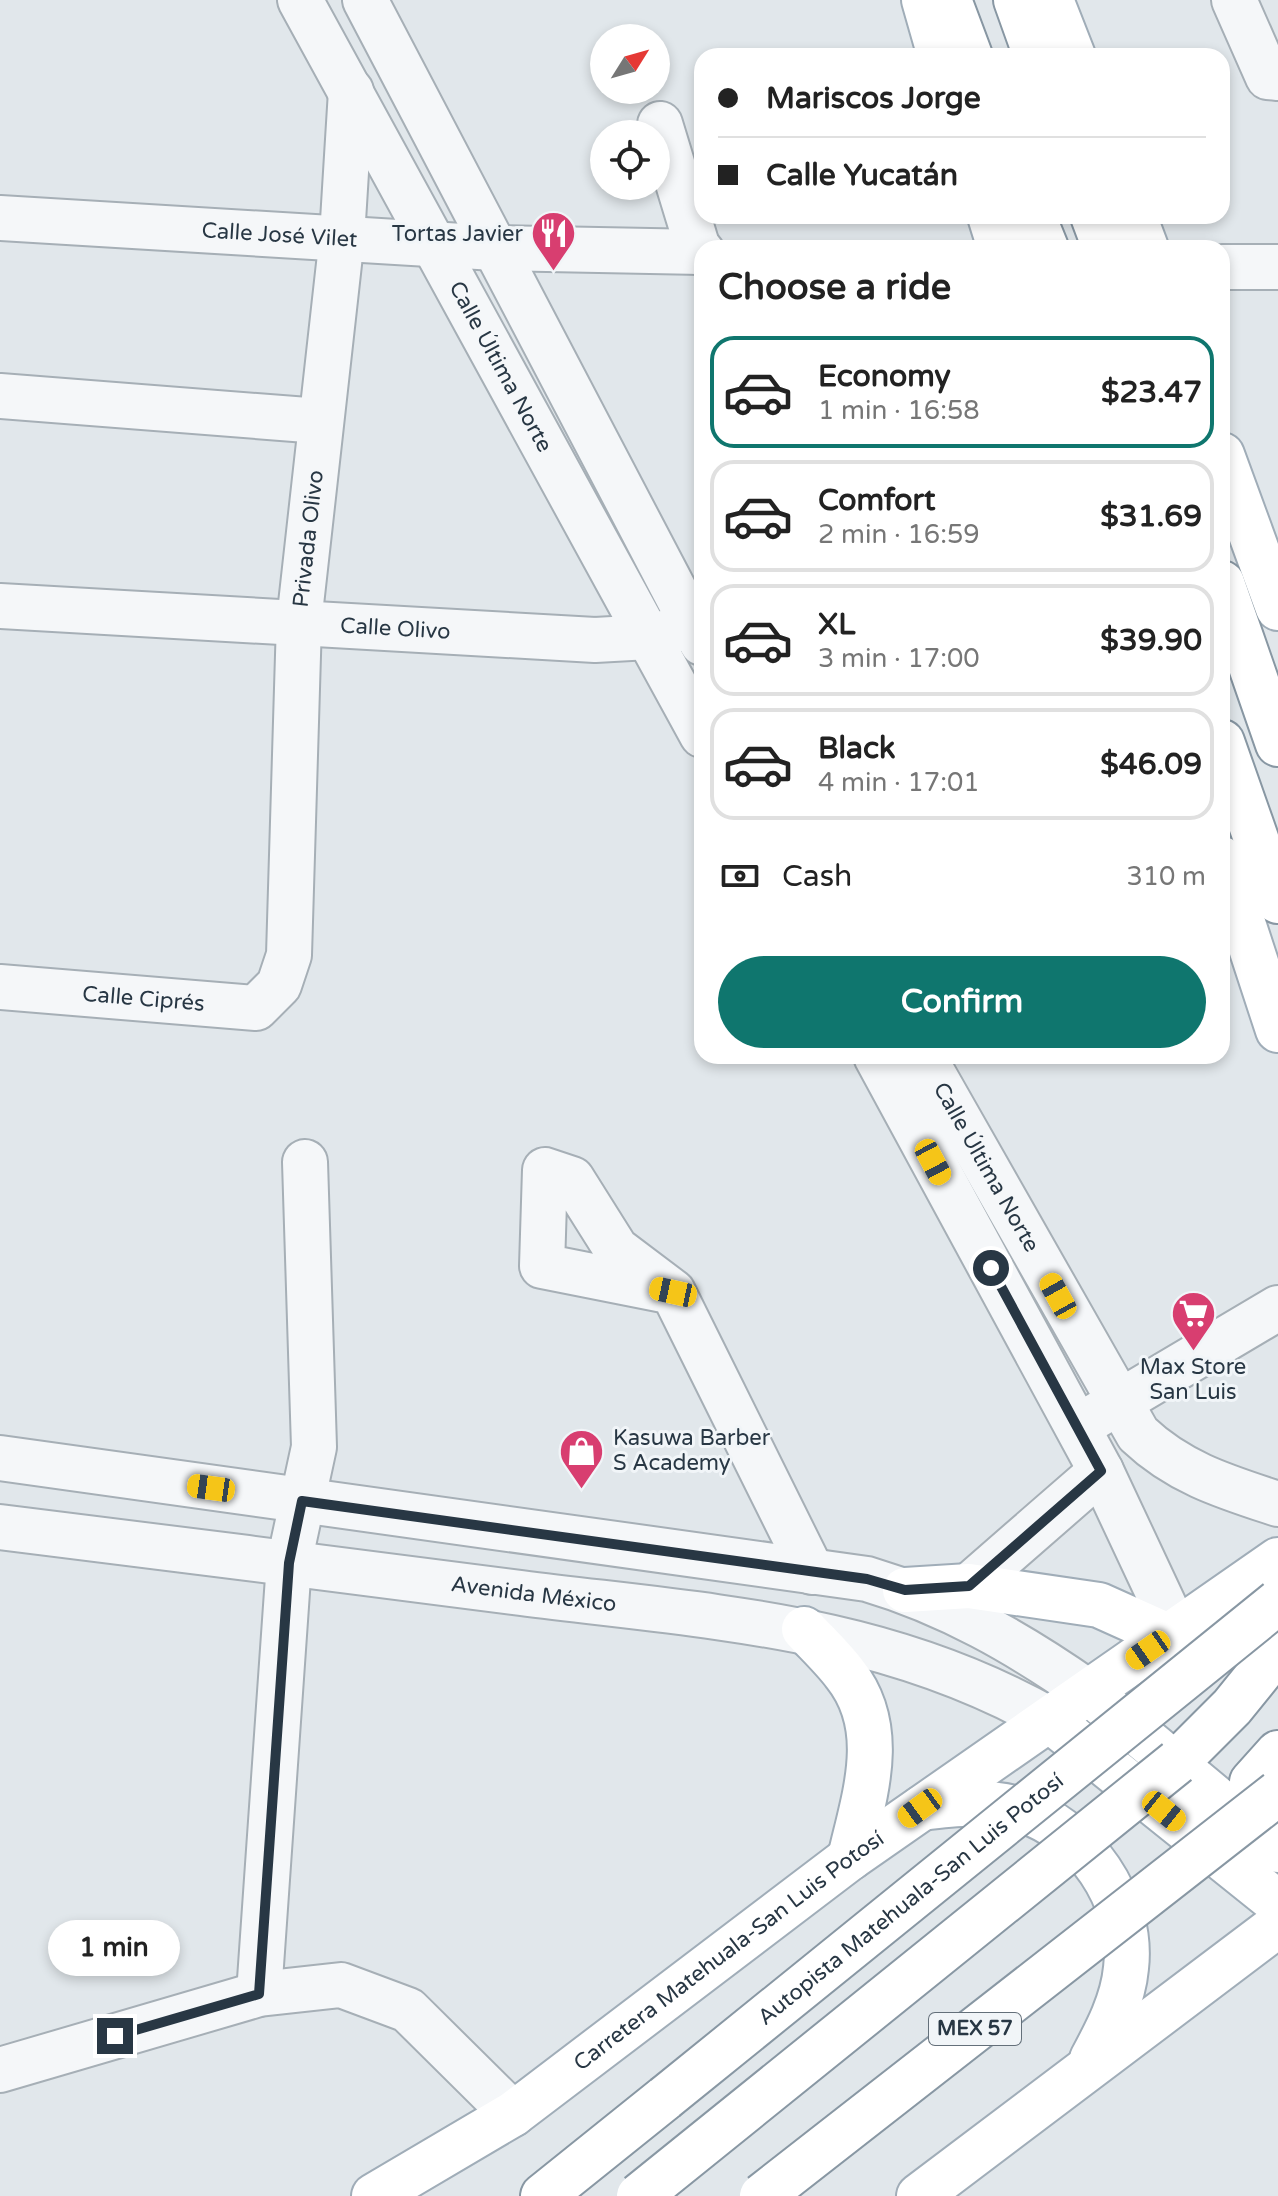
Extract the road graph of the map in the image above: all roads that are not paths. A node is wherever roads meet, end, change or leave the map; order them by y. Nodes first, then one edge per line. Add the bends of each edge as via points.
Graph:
1 (300, 0) edge
2 (365, 0) edge
3 (924, 0) edge
4 (949, 0) edge
5 (1016, 0) edge
6 (1051, 0) edge
7 (1234, 0) edge
8 (938, 48) edge
9 (967, 48) edge
10 (1033, 48) edge
11 (1070, 48) edge
12 (1278, 78) edge
13 (351, 91) junction
14 (670, 156) edge
15 (0, 218) edge
16 (342, 237) junction
17 (696, 240) edge
18 (435, 244) junction
19 (495, 248) junction
20 (694, 252) edge
21 (1230, 267) edge
22 (1278, 267) edge
23 (0, 396) edge
24 (320, 421) junction
25 (1230, 477) edge
26 (0, 606) edge
27 (1230, 606) edge
28 (1278, 608) edge
29 (299, 622) junction
30 (694, 628) edge
31 (694, 634) edge
32 (649, 637) junction
33 (694, 720) edge
34 (1278, 744) edge
35 (1230, 777) edge
36 (1230, 869) edge
37 (1260, 908) edge
38 (1278, 940) edge
39 (279, 985) joint
40 (0, 987) edge
41 (1278, 1030) edge
42 (880, 1064) edge
43 (928, 1064) edge
44 (305, 1162) dead end
45 (673, 1292) dead end
46 (1278, 1308) edge
47 (1119, 1403) junction
48 (1077, 1428) junction
49 (0, 1458) edge
50 (1101, 1471) junction
51 (302, 1501) junction
52 (1278, 1504) edge
53 (0, 1527) edge
54 (1278, 1560) edge
55 (289, 1563) junction
56 (812, 1572) junction
57 (969, 1586) junction
58 (905, 1590) junction
59 (1278, 1602) edge
60 (804, 1629) junction
61 (1172, 1633) junction
62 (1278, 1650) edge
63 (1088, 1692) junction
64 (1050, 1720) junction
65 (1278, 1753) edge
66 (1278, 1793) edge
67 (920, 1808) junction
68 (1278, 1850) edge
69 (850, 1858) junction
70 (1188, 1862) junction
71 (1278, 1903) edge
72 (1278, 1925) edge
73 (259, 1994) junction
74 (1089, 2065) junction
75 (0, 2070) edge
76 (513, 2114) junction
77 (374, 2196) edge
78 (543, 2196) edge
79 (639, 2196) edge
80 (762, 2196) edge
81 (919, 2196) edge

1 - 13 street, Calle Última Norte
2 - 19 street
3 - 8 main road
4 - 9 main road
5 - 10 main road
6 - 11 main road
7 - 12 street via 1268,77
13 - 16 street, Privada Olivo
13 - 18 street, Calle Última Norte
14 - 17 street
15 - 16 street, Calle José Vilet
16 - 18 street, Calle José Vilet
16 - 24 street, Privada Olivo
18 - 19 street, Calle José Vilet
18 - 32 street, Calle Última Norte
19 - 20 street, Calle José Vilet
19 - 30 street
21 - 22 street
23 - 24 street
24 - 29 street, Privada Olivo
25 - 28 main road
26 - 29 street, Calle Olivo
27 - 34 main road
29 - 32 street, Calle Olivo via 595,640
29 - 39 street, Privada Olivo via 289,955
31 - 32 street, Calle Olivo
32 - 33 street, Calle Última Norte
35 - 37 main road
36 - 37 main road
37 - 38 main road via 1258,930
37 - 41 main road
39 - 40 street, Calle Ciprés via 256,1008
42 - 48 street, Calle Última Norte
43 - 47 street, Calle Última Norte
44 - 51 street via 314,1447
45 - 56 street
46 - 47 street
47 - 48 street
47 - 52 street, Calle Última Norte via 1138,1434 1163,1458 1204,1479
48 - 50 street, Calle Última Norte
49 - 51 street
50 - 57 street
50 - 61 street, Calle Última Norte
51 - 55 street
51 - 56 street
53 - 55 street, Avenida México
54 - 61 main road, Carretera Matehuala-San Luis Potosí
55 - 60 street, Avenida México
55 - 73 street
56 - 58 street
57 - 58 main road
57 - 61 main road via 1099,1605
58 - 63 street via 999,1633
59 - 78 main road, Autopista Matehuala-San Luis Potosí, bridge
60 - 64 street, Avenida México via 942,1667
60 - 69 main road via 847,1676 870,1726 871,1757
61 - 63 main road, Carretera Matehuala-San Luis Potosí
62 - 79 main road, bridge via 1232,1707 1177,1762
63 - 64 main road, Carretera Matehuala-San Luis Potosí
63 - 68 main road
64 - 67 main road, Carretera Matehuala-San Luis Potosí
64 - 71 main road
65 - 70 main road, bridge
66 - 70 main road, MEX 57, bridge
67 - 69 main road, Carretera Matehuala-San Luis Potosí
67 - 74 main road via 969,1802 1019,1809 1065,1832 1101,1870 1122,1916 1127,1967 1114,2017
69 - 76 main road, Carretera Matehuala-San Luis Potosí
70 - 80 main road, MEX 57, bridge
72 - 74 main road
73 - 75 street
73 - 76 street via 341,1985 408,2010
74 - 81 main road
76 - 77 main road, Carretera Matehuala-San Luis Potosí

